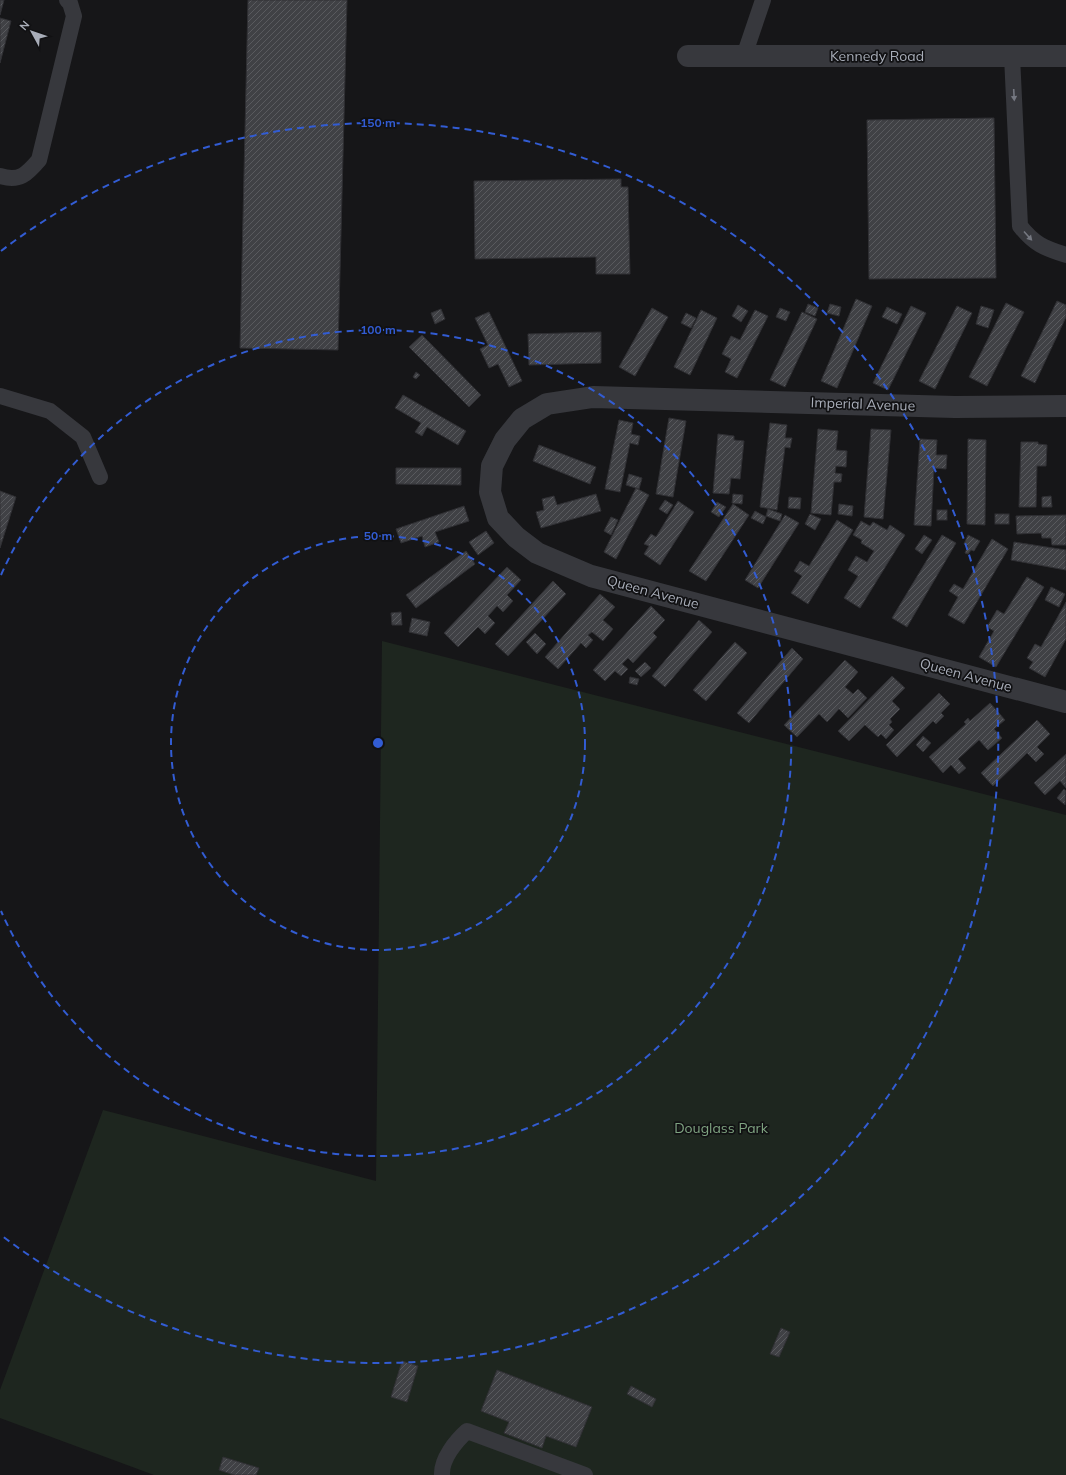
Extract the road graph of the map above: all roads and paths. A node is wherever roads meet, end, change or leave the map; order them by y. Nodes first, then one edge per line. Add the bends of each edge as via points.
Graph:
1 (67, 0) edge
2 (763, 0) edge
3 (688, 56) dead end
4 (744, 56) junction
5 (1012, 56) junction
6 (1066, 56) edge
7 (0, 176) edge
8 (1066, 255) edge
9 (0, 396) edge
10 (660, 398) joint
11 (1066, 406) edge
12 (100, 477) dead end
13 (1066, 702) edge
14 (442, 1475) edge
15 (585, 1475) edge

1 - 7 lane via 74,16 39,160 27,174 10,179
2 - 4 lane
3 - 4 street, Kennedy Road
4 - 5 street, Kennedy Road
5 - 6 street, Kennedy Road
5 -> 8 lane via 1020,226 1030,239
9 - 12 lane via 50,411 83,437
10 - 11 street, Imperial Avenue via 955,407
10 - 13 street, Queen Avenue via 593,397 547,404 522,419 505,440 492,466 490,492 498,518 536,553 591,576
14 - 15 lane via 455,1443 467,1431

